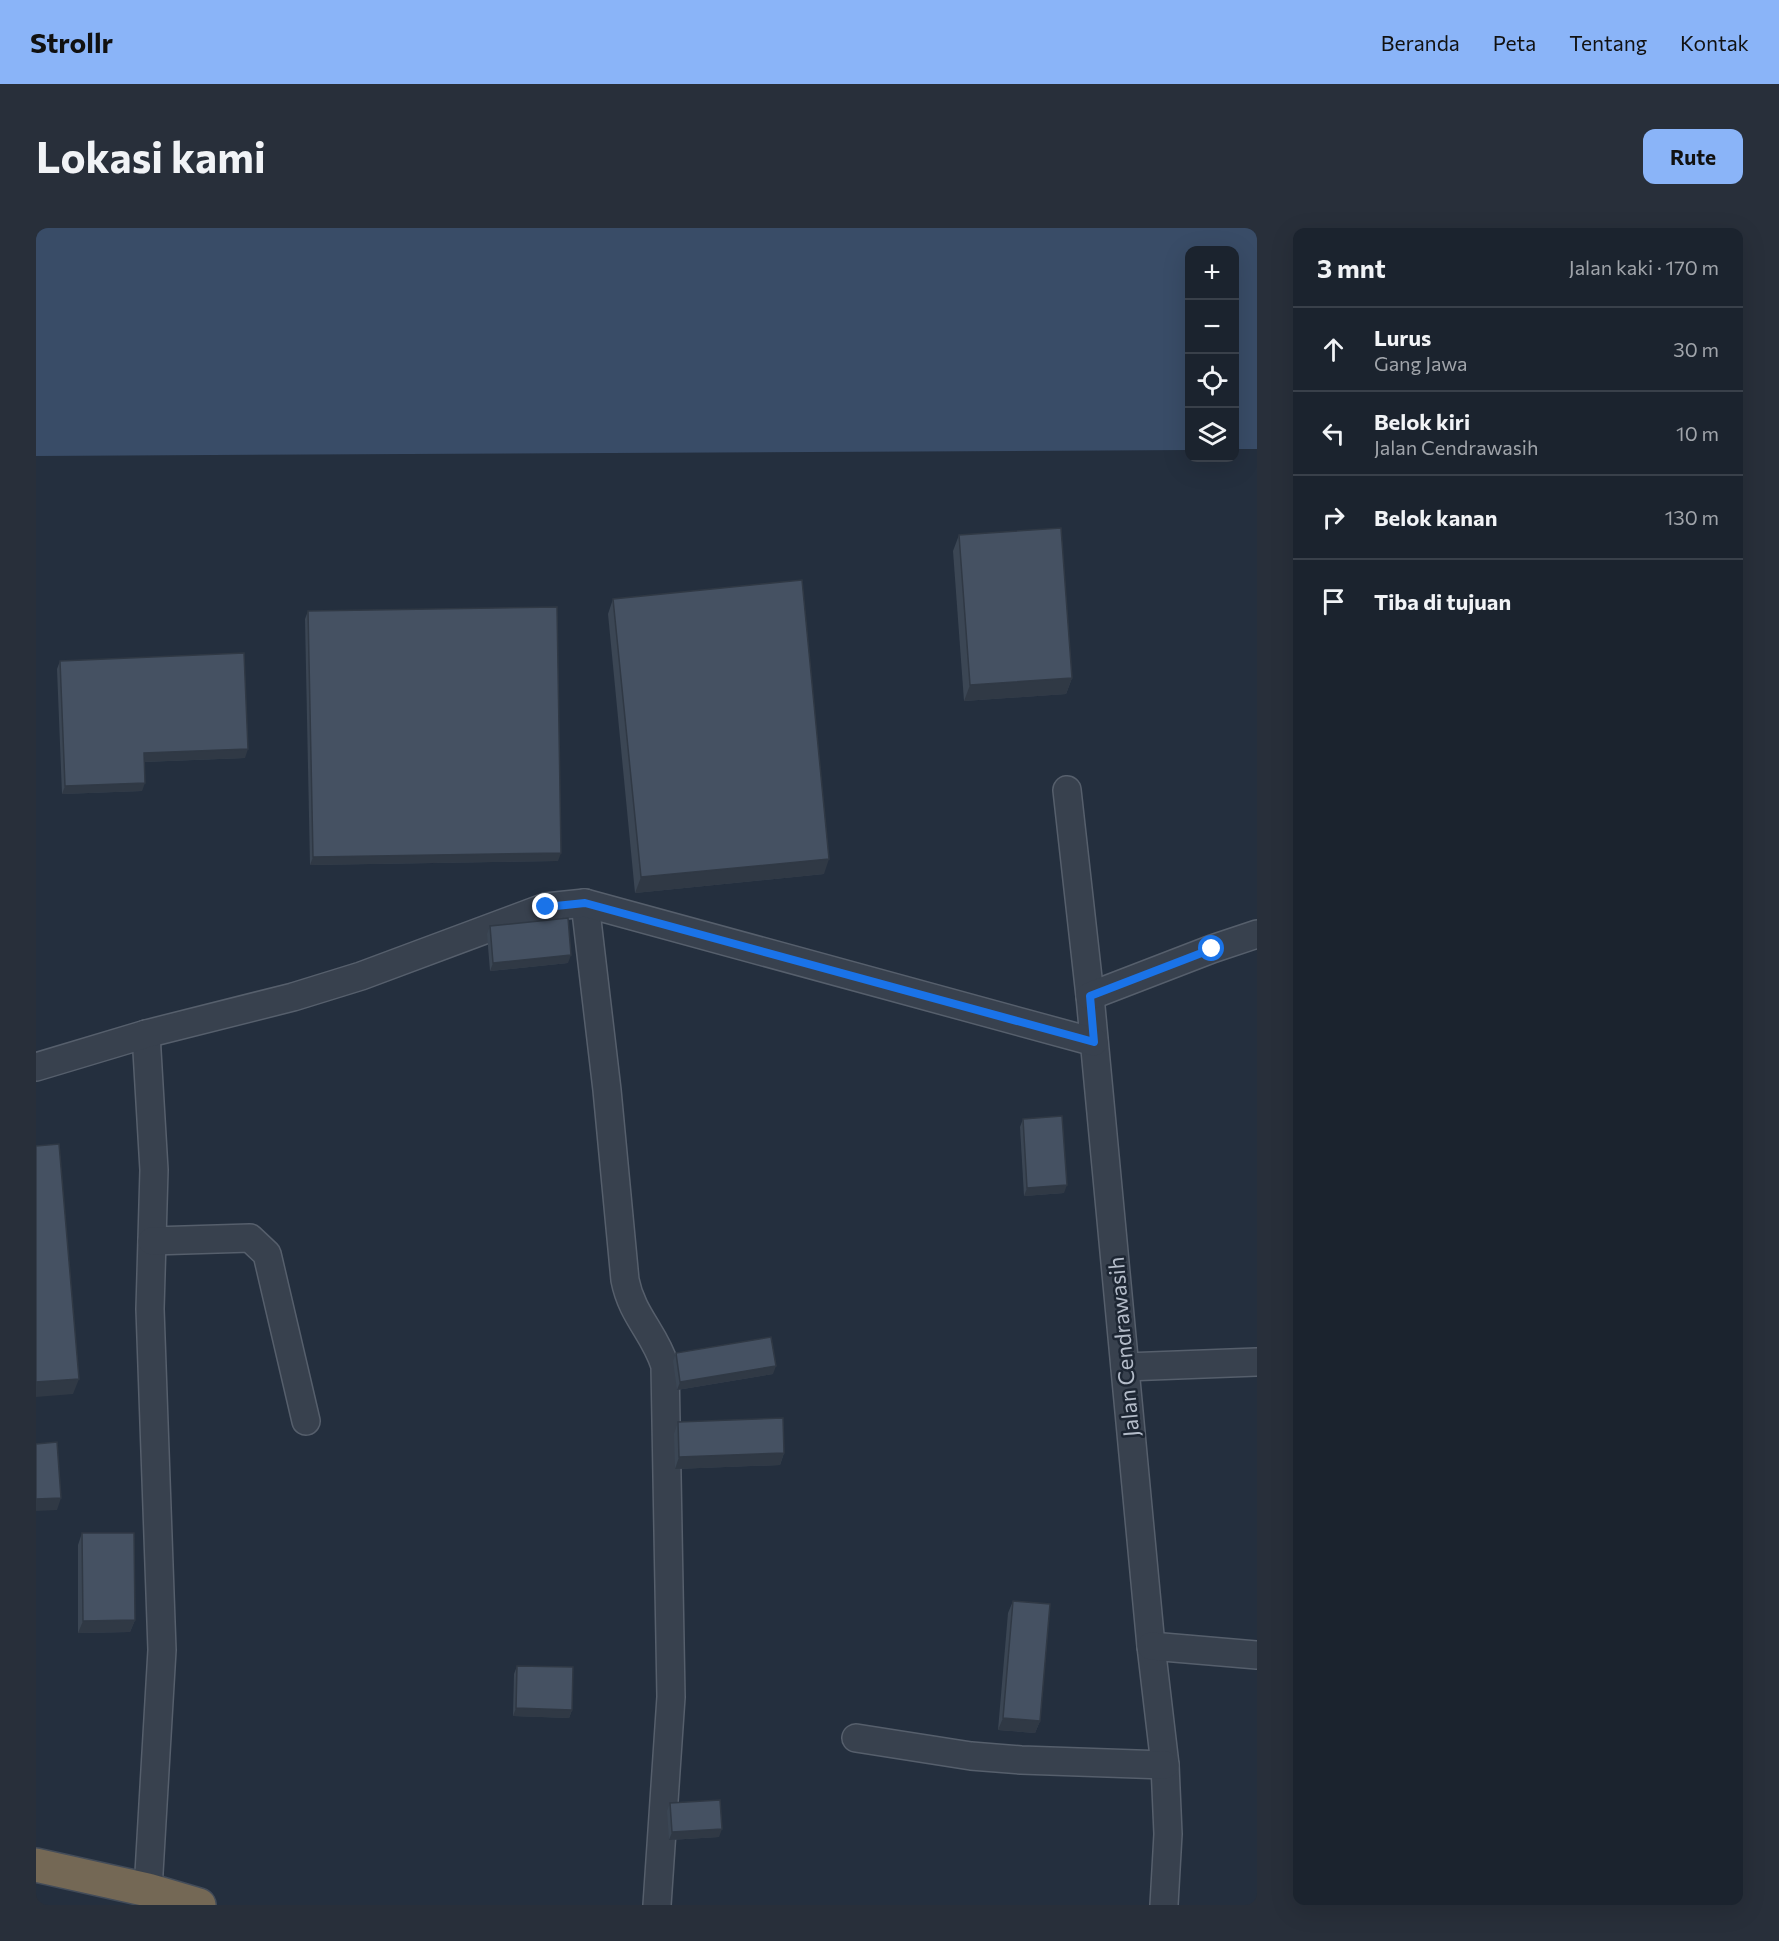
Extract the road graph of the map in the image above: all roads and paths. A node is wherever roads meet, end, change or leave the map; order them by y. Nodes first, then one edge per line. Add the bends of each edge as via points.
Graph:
1 (1067, 790) dead end
2 (585, 903) junction
3 (1257, 934) edge
4 (1090, 996) junction
5 (146, 1034) junction
6 (1094, 1042) junction
7 (36, 1067) edge
8 (152, 1241) junction
9 (1257, 1362) edge
10 (1125, 1367) junction
11 (306, 1420) dead end
12 (1151, 1646) junction
13 (1257, 1655) edge
14 (856, 1738) dead end
15 (1165, 1765) junction
16 (36, 1865) edge
17 (148, 1890) junction
18 (199, 1905) edge
19 (657, 1905) edge
20 (1164, 1905) edge

1 - 4 street, Jalan Cendrawasih
2 - 5 street via 546,907 361,976
2 - 6 street
2 - 19 street via 625,1280 628,1297 660,1350 665,1366 671,1697
3 - 4 street
4 - 6 street, Jalan Cendrawasih
5 - 7 street
5 - 8 street via 154,1170
6 - 10 street, Jalan Cendrawasih
8 - 11 street via 250,1238 267,1254
8 - 17 street via 150,1309 162,1650
9 - 10 street
10 - 12 street, Jalan Cendrawasih
12 - 13 street
12 - 15 street, Jalan Cendrawasih
14 - 15 street via 971,1756
15 - 20 street, Jalan Cendrawasih via 1168,1834
16 - 17 highway
17 - 18 highway

